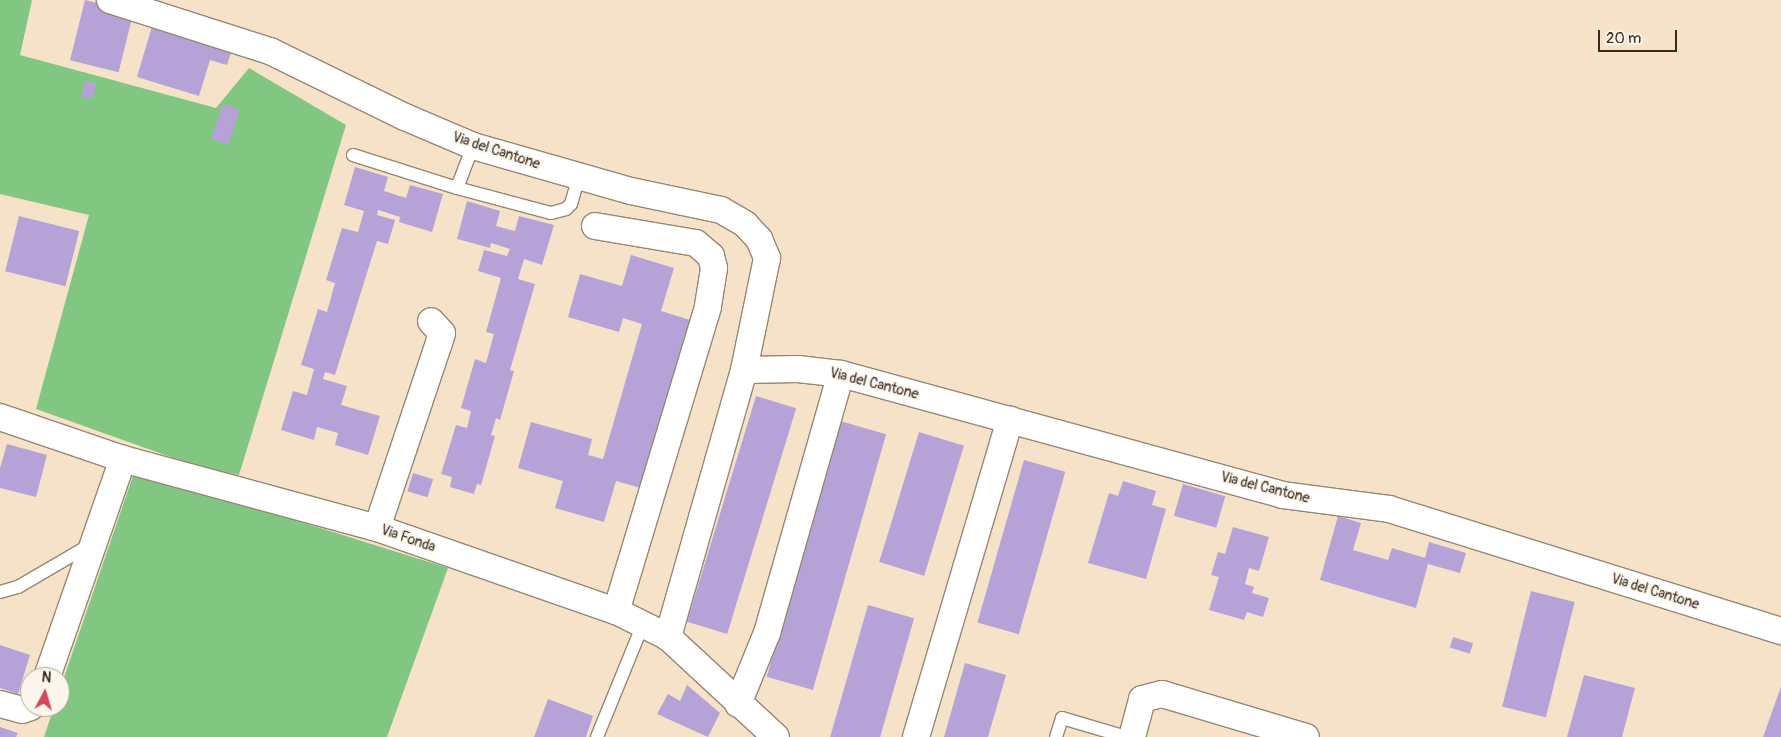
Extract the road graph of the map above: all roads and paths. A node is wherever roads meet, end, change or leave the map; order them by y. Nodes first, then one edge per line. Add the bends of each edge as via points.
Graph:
1 (110, 0) edge
2 (473, 146) junction
3 (353, 156) dead end
4 (579, 176) junction
5 (457, 188) junction
6 (595, 226) dead end
7 (431, 321) dead end
8 (744, 370) junction
9 (841, 374) junction
10 (0, 417) edge
11 (1010, 420) junction
12 (123, 459) junction
13 (376, 528) junction
14 (93, 543) junction
15 (0, 592) edge
16 (616, 611) junction
17 (643, 624) junction
18 (1781, 632) edge
19 (668, 637) junction
20 (50, 667) edge
21 (0, 704) edge
22 (738, 704) junction
23 (20, 709) edge
24 (597, 737) edge
25 (776, 737) edge
26 (916, 737) edge
27 (1056, 737) edge
28 (1126, 737) edge
29 (1132, 737) edge
30 (1306, 737) edge

1 - 2 street, Via del Cantone via 270,51 405,117
2 - 4 street, Via del Cantone
2 - 5 lane
3 - 5 lane
4 - 5 lane via 570,204 566,209 551,213
4 - 8 street, Via del Cantone via 721,210 745,224 759,238 767,258
6 - 16 street via 696,243 711,256 714,268 708,307
7 - 13 street via 442,333
8 - 9 street, Via del Cantone via 798,369
8 - 19 street, Via del Cantone
9 - 11 street, Via del Cantone
9 - 22 street via 767,633
10 - 12 street, Via Fonda
11 - 18 street, Via del Cantone via 1283,495 1389,509
11 - 26 street
12 - 13 street, Via Fonda
12 - 14 street
13 - 16 street, Via Fonda
14 - 15 lane via 18,587
14 - 20 street
16 - 17 street, Via Fonda
17 - 19 street, Via Fonda
17 - 24 lane
19 - 22 street, Via Fonda
21 - 23 street
22 - 25 street, Via Fonda
27 - 28 lane via 1062,718
29 - 30 street via 1142,699 1162,694

